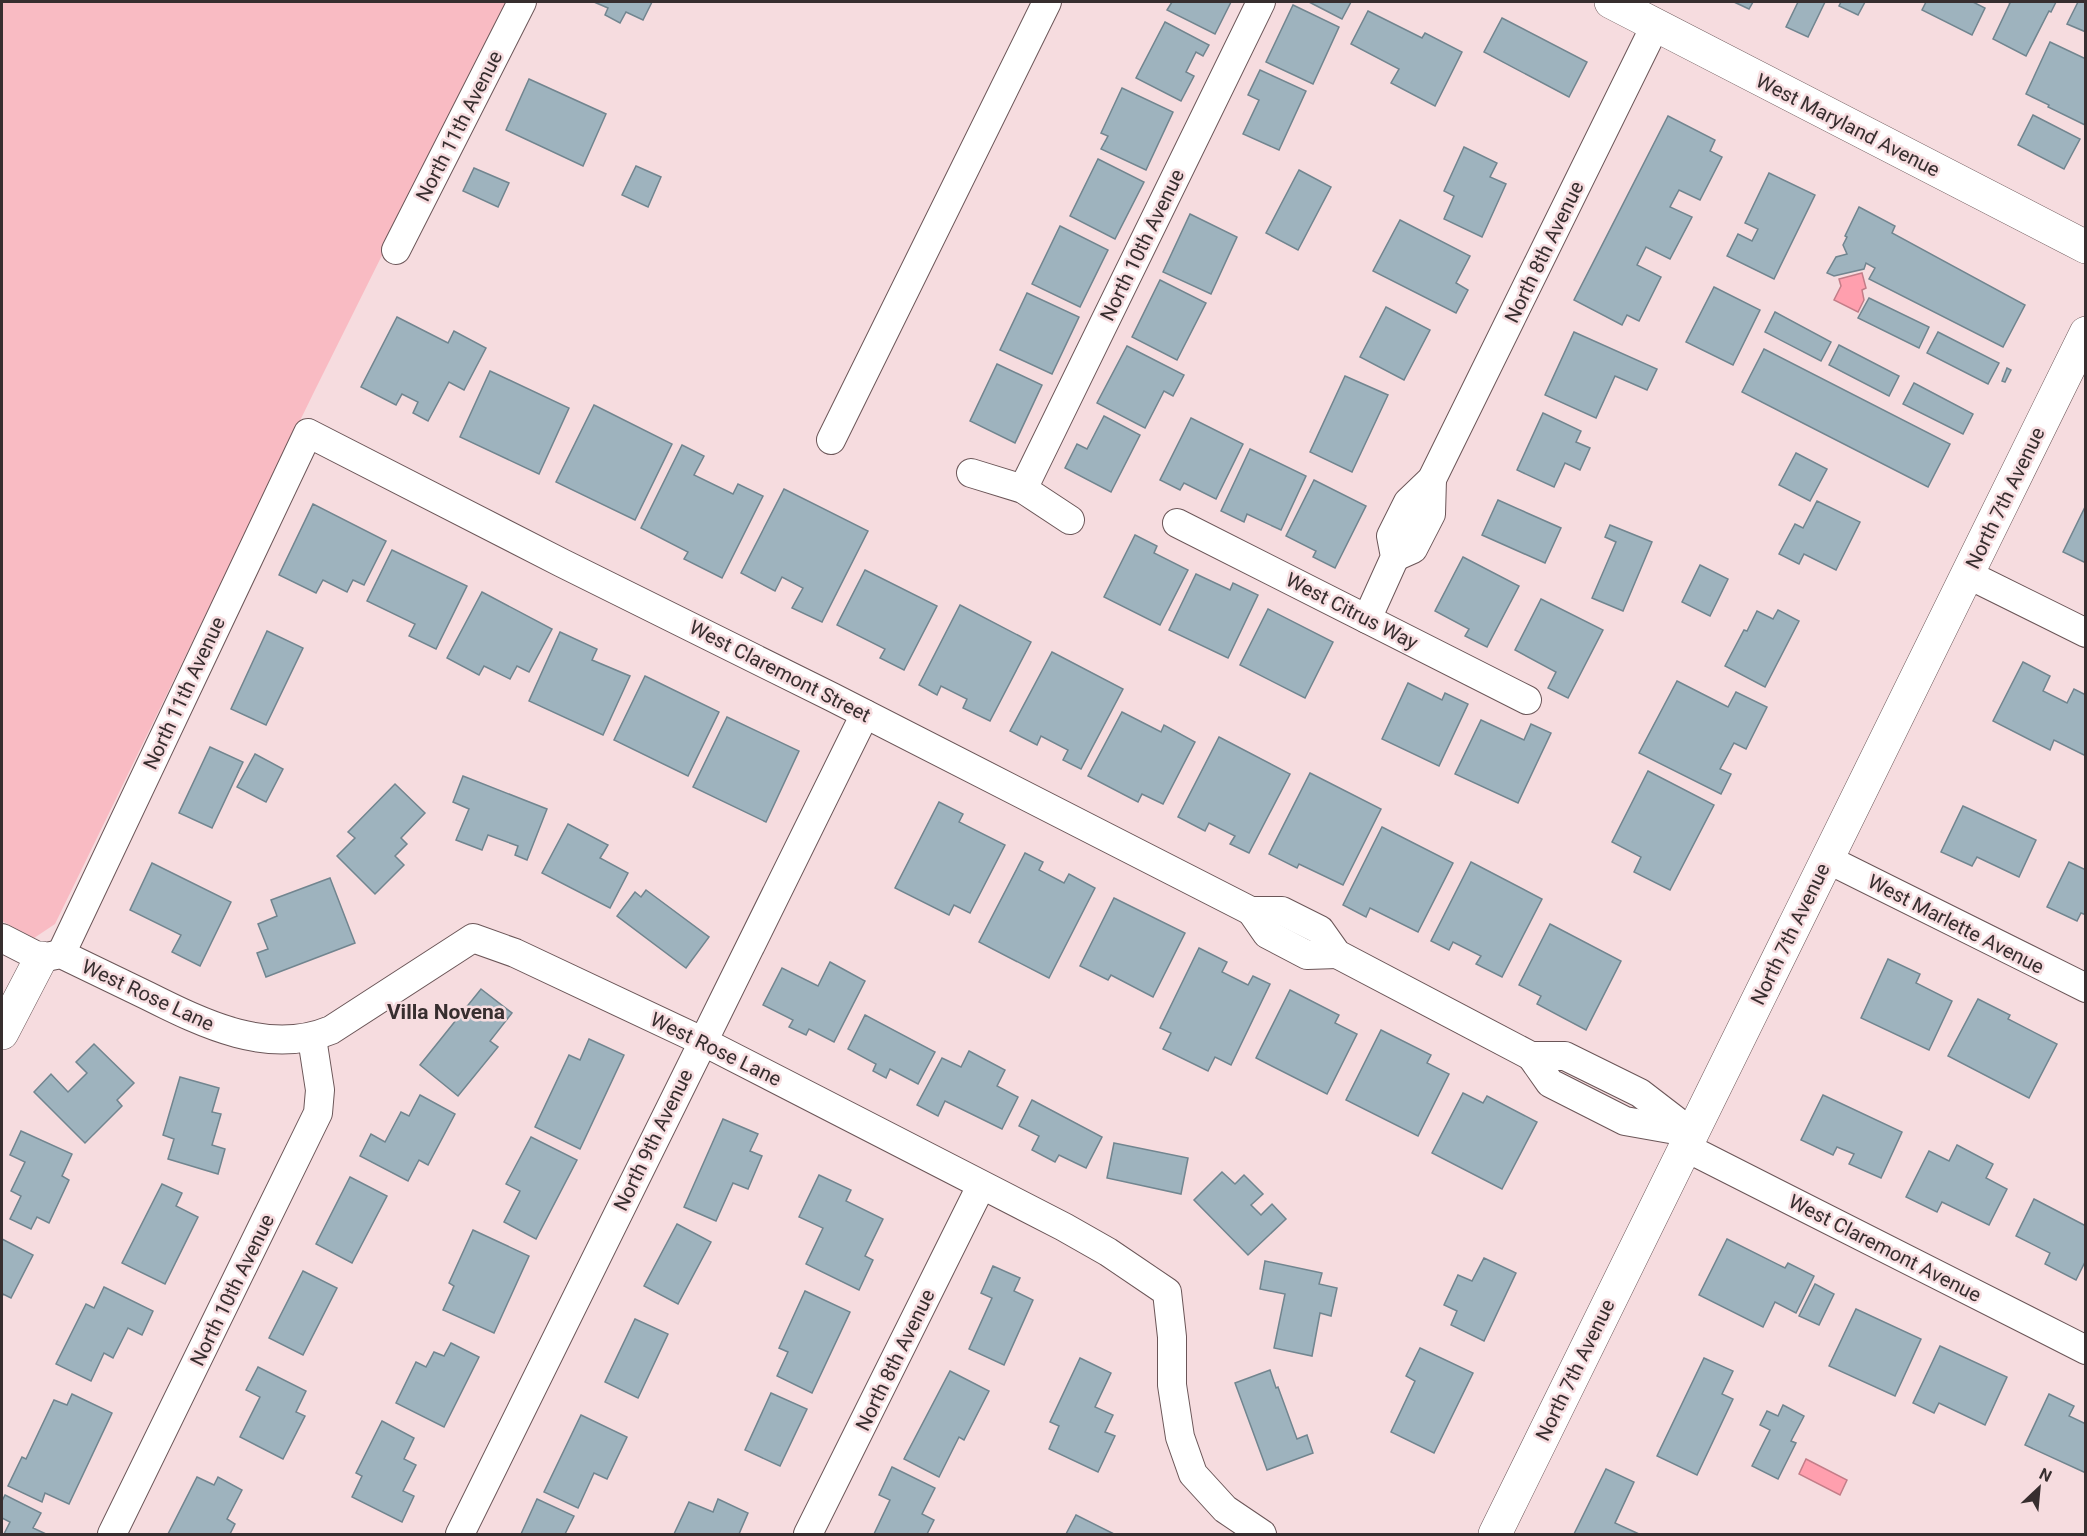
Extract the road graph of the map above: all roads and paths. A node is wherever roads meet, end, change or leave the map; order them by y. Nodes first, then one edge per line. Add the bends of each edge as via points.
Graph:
1 (522, 2) edge
2 (1047, 2) edge
3 (1261, 2) edge
4 (1611, 2) edge
5 (1656, 24) junction
6 (2085, 247) edge
7 (396, 250) dead end
8 (2085, 333) edge
9 (308, 433) joint
10 (831, 440) dead end
11 (971, 473) dead end
12 (1023, 489) junction
13 (1070, 520) dead end
14 (1177, 523) dead end
15 (1967, 574) junction
16 (1366, 619) junction
17 (2085, 633) edge
18 (1527, 700) dead end
19 (865, 714) junction
20 (1827, 859) junction
21 (2, 938) edge
22 (51, 956) junction
23 (2085, 988) edge
24 (2, 1033) edge
25 (312, 1038) junction
26 (702, 1041) junction
27 (1531, 1056) junction
28 (1583, 1065) junction
29 (1570, 1093) junction
30 (1689, 1140) junction
31 (981, 1186) junction
32 (2085, 1350) edge
33 (112, 1534) edge
34 (460, 1534) edge
35 (808, 1534) edge
36 (1262, 1534) edge
37 (1495, 1534) edge

1 - 7 street, North 11th Avenue
2 - 10 street
3 - 12 street, North 10th Avenue
4 - 5 main road, West Maryland Avenue
5 - 6 main road, West Maryland Avenue
5 - 16 street, North 8th Avenue via 1432,479 1431,514 1413,549 1395,557
8 - 15 main road, North 7th Avenue
9 - 19 street, West Claremont Street
9 - 22 street, North 11th Avenue
11 - 12 street
12 - 13 street
14 - 16 street, West Citrus Way
15 - 17 street
15 - 20 main road, North 7th Avenue
16 - 18 street, West Citrus Way
19 - 26 street, North 9th Avenue
19 - 27 street, West Claremont Street via 1251,911 1282,911 1320,930 1337,954
20 - 23 street, West Marlette Avenue
20 - 30 main road, North 7th Avenue
21 - 22 street, West Rose Lane
22 - 24 main road, North 11th Avenue
22 - 25 street, West Rose Lane via 226,1030 258,1038
25 - 26 street, West Rose Lane via 332,1030 473,938 515,953
25 - 33 street, North 10th Avenue via 320,1090 318,1113
26 - 31 street, West Rose Lane
26 - 34 street, North 9th Avenue
27 - 28 street, West Claremont Street via 1565,1056
27 - 29 street, West Claremont Street via 1550,1083
28 - 29 street
28 - 30 street, West Claremont Street via 1640,1093
29 - 30 street, West Claremont Street via 1625,1121
30 - 32 street, West Claremont Avenue
30 - 37 main road, North 7th Avenue
31 - 35 street, North 8th Avenue
31 - 36 street, West Rose Lane via 1108,1252 1167,1292 1173,1396 1180,1437 1193,1474 1225,1509

